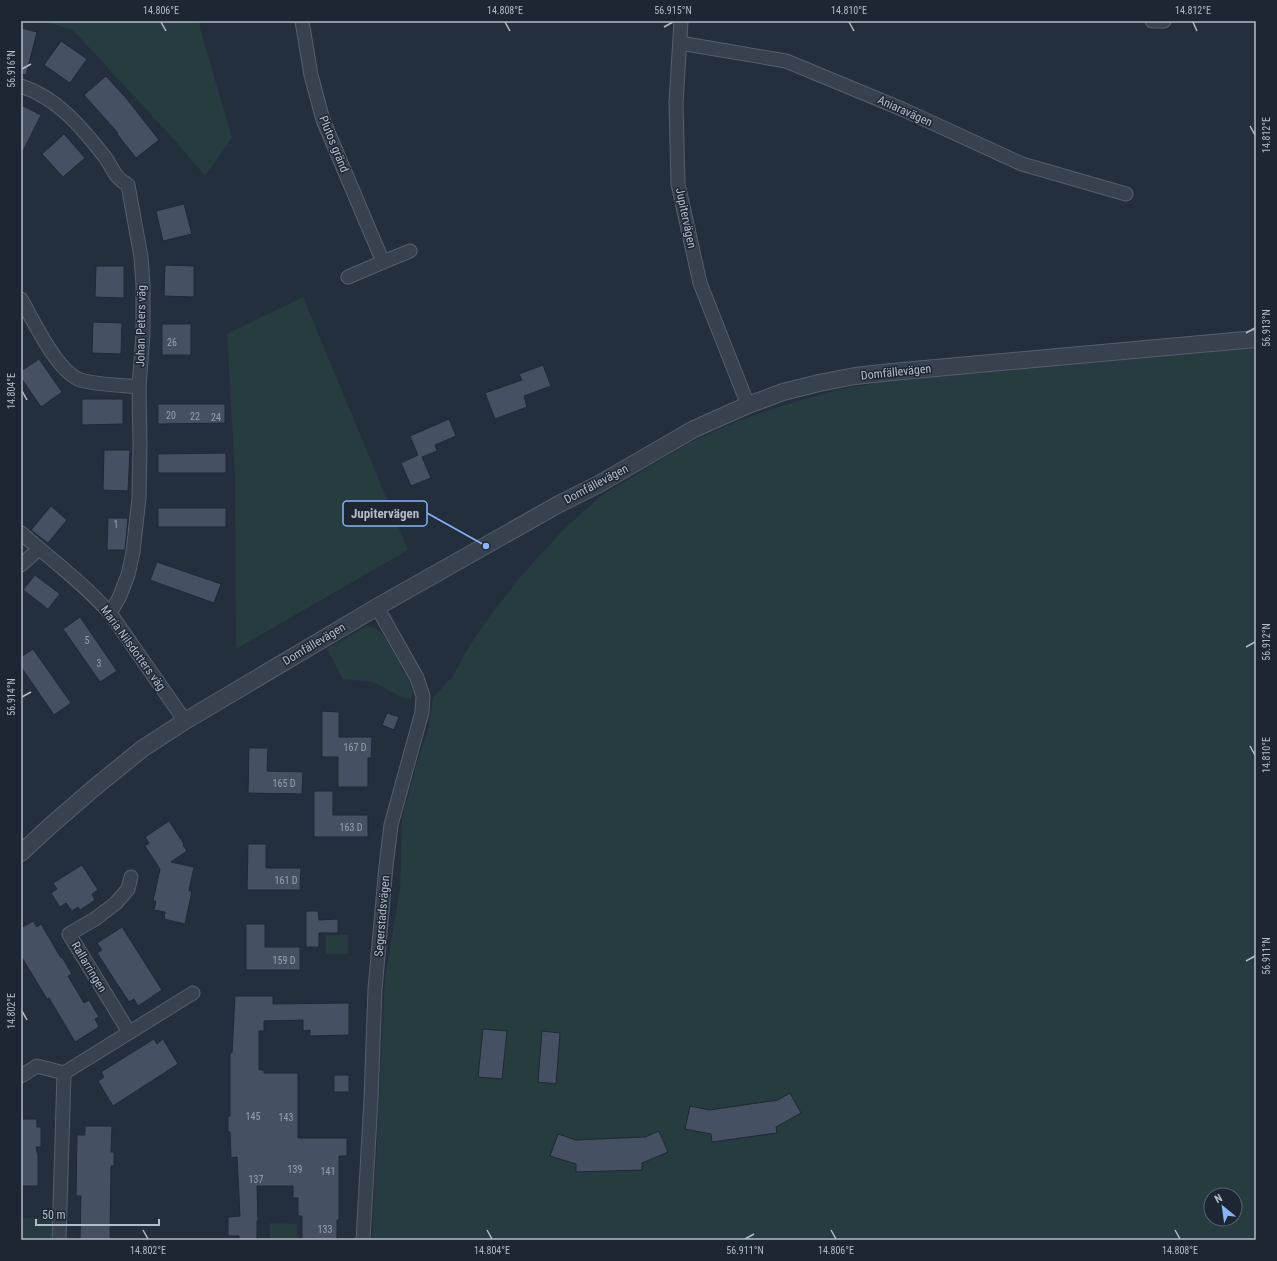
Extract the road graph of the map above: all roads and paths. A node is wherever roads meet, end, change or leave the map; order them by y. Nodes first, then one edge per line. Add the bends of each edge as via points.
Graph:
1 (302, 21) edge
2 (681, 21) edge
3 (1152, 21) edge
4 (1164, 21) edge
5 (680, 43) junction
6 (21, 86) edge
7 (1126, 194) dead end
8 (410, 251) dead end
9 (383, 262) junction
10 (348, 277) dead end
11 (21, 299) edge
12 (1256, 339) edge
13 (139, 387) junction
14 (748, 405) junction
15 (21, 533) edge
16 (40, 549) junction
17 (21, 565) edge
18 (377, 607) junction
19 (110, 613) junction
20 (185, 721) junction
21 (21, 853) edge
22 (131, 877) dead end
23 (193, 993) dead end
24 (129, 1032) junction
25 (64, 1073) junction
26 (21, 1076) edge
27 (59, 1240) edge
28 (363, 1240) edge

1 - 9 street, Plutos gränd via 322,120
2 - 5 street, Jupitervägen
3 - 4 street
5 - 7 street, Aniaravägen via 786,61 902,109 1022,164
5 - 14 street, Jupitervägen via 676,103 678,184 700,283
6 - 13 street, Johan Peters väg via 45,96 64,110 108,161 119,180 128,185 141,257 143,285
8 - 9 street
9 - 10 street
11 - 13 street via 56,358 70,374 89,382
12 - 14 street, Domfällevägen via 855,376 782,392
13 - 19 street, Johan Peters väg via 139,498 133,552 128,575
14 - 18 street, Domfällevägen via 694,429
15 - 16 street, Maria Nilsdotters väg
16 - 17 street
16 - 19 street, Maria Nilsdotters väg via 71,574
18 - 20 street, Domfällevägen
18 - 28 street, Segerstadsvägen via 417,678 423,696 422,712 391,825 386,866 375,989
19 - 20 street, Maria Nilsdotters väg
20 - 21 street, Domfällevägen via 142,749
22 - 24 street, Rallarringen via 128,889 116,903 70,934
23 - 24 street
24 - 25 street
25 - 26 street via 37,1066
25 - 27 street

